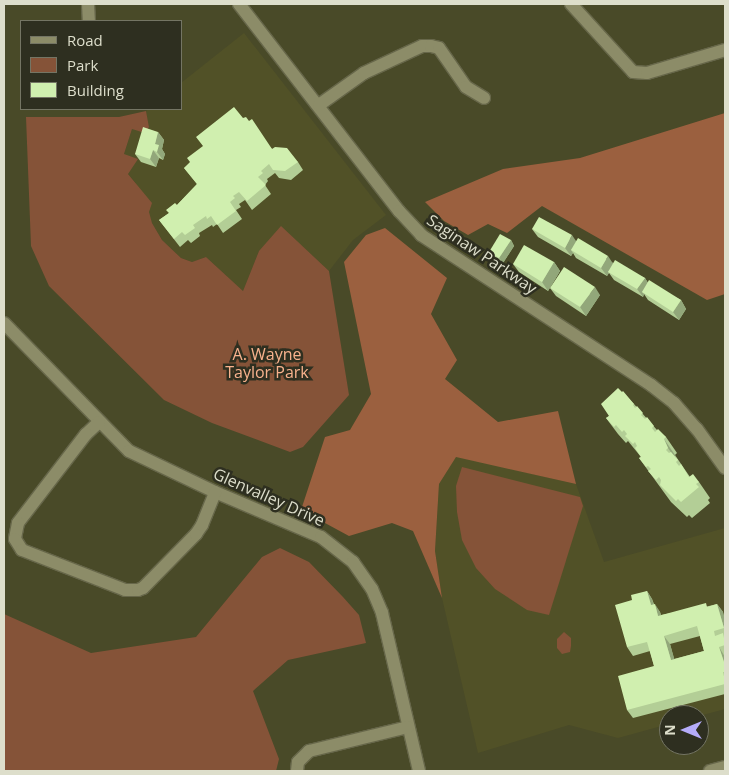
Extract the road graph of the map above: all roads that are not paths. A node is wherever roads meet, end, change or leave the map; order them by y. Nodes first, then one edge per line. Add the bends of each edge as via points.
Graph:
1 (88, 4) edge
2 (239, 4) edge
3 (571, 4) edge
4 (89, 20) edge
5 (725, 50) edge
6 (484, 98) dead end
7 (319, 105) junction
8 (4, 324) edge
9 (99, 422) junction
10 (725, 468) edge
11 (215, 492) junction
12 (408, 727) junction
13 (725, 767) edge
14 (297, 771) edge
15 (419, 771) edge
16 (710, 771) edge

1 - 4 street
2 - 7 street, Saginaw Parkway
3 - 5 street via 634,72 647,73
6 - 7 street via 466,87 439,48 422,46 364,73
7 - 10 street, Saginaw Parkway via 421,236 651,385 697,429
8 - 9 street, Glenvalley Drive
9 - 11 street, Glenvalley Drive via 129,451
9 - 11 street via 86,434 18,523 15,539 22,550 126,590 138,590 196,534
11 - 12 street, Glenvalley Drive via 321,537 353,562 372,589 382,613
12 - 14 street via 309,751 298,762
12 - 15 street, Glenvalley Drive
13 - 16 street

